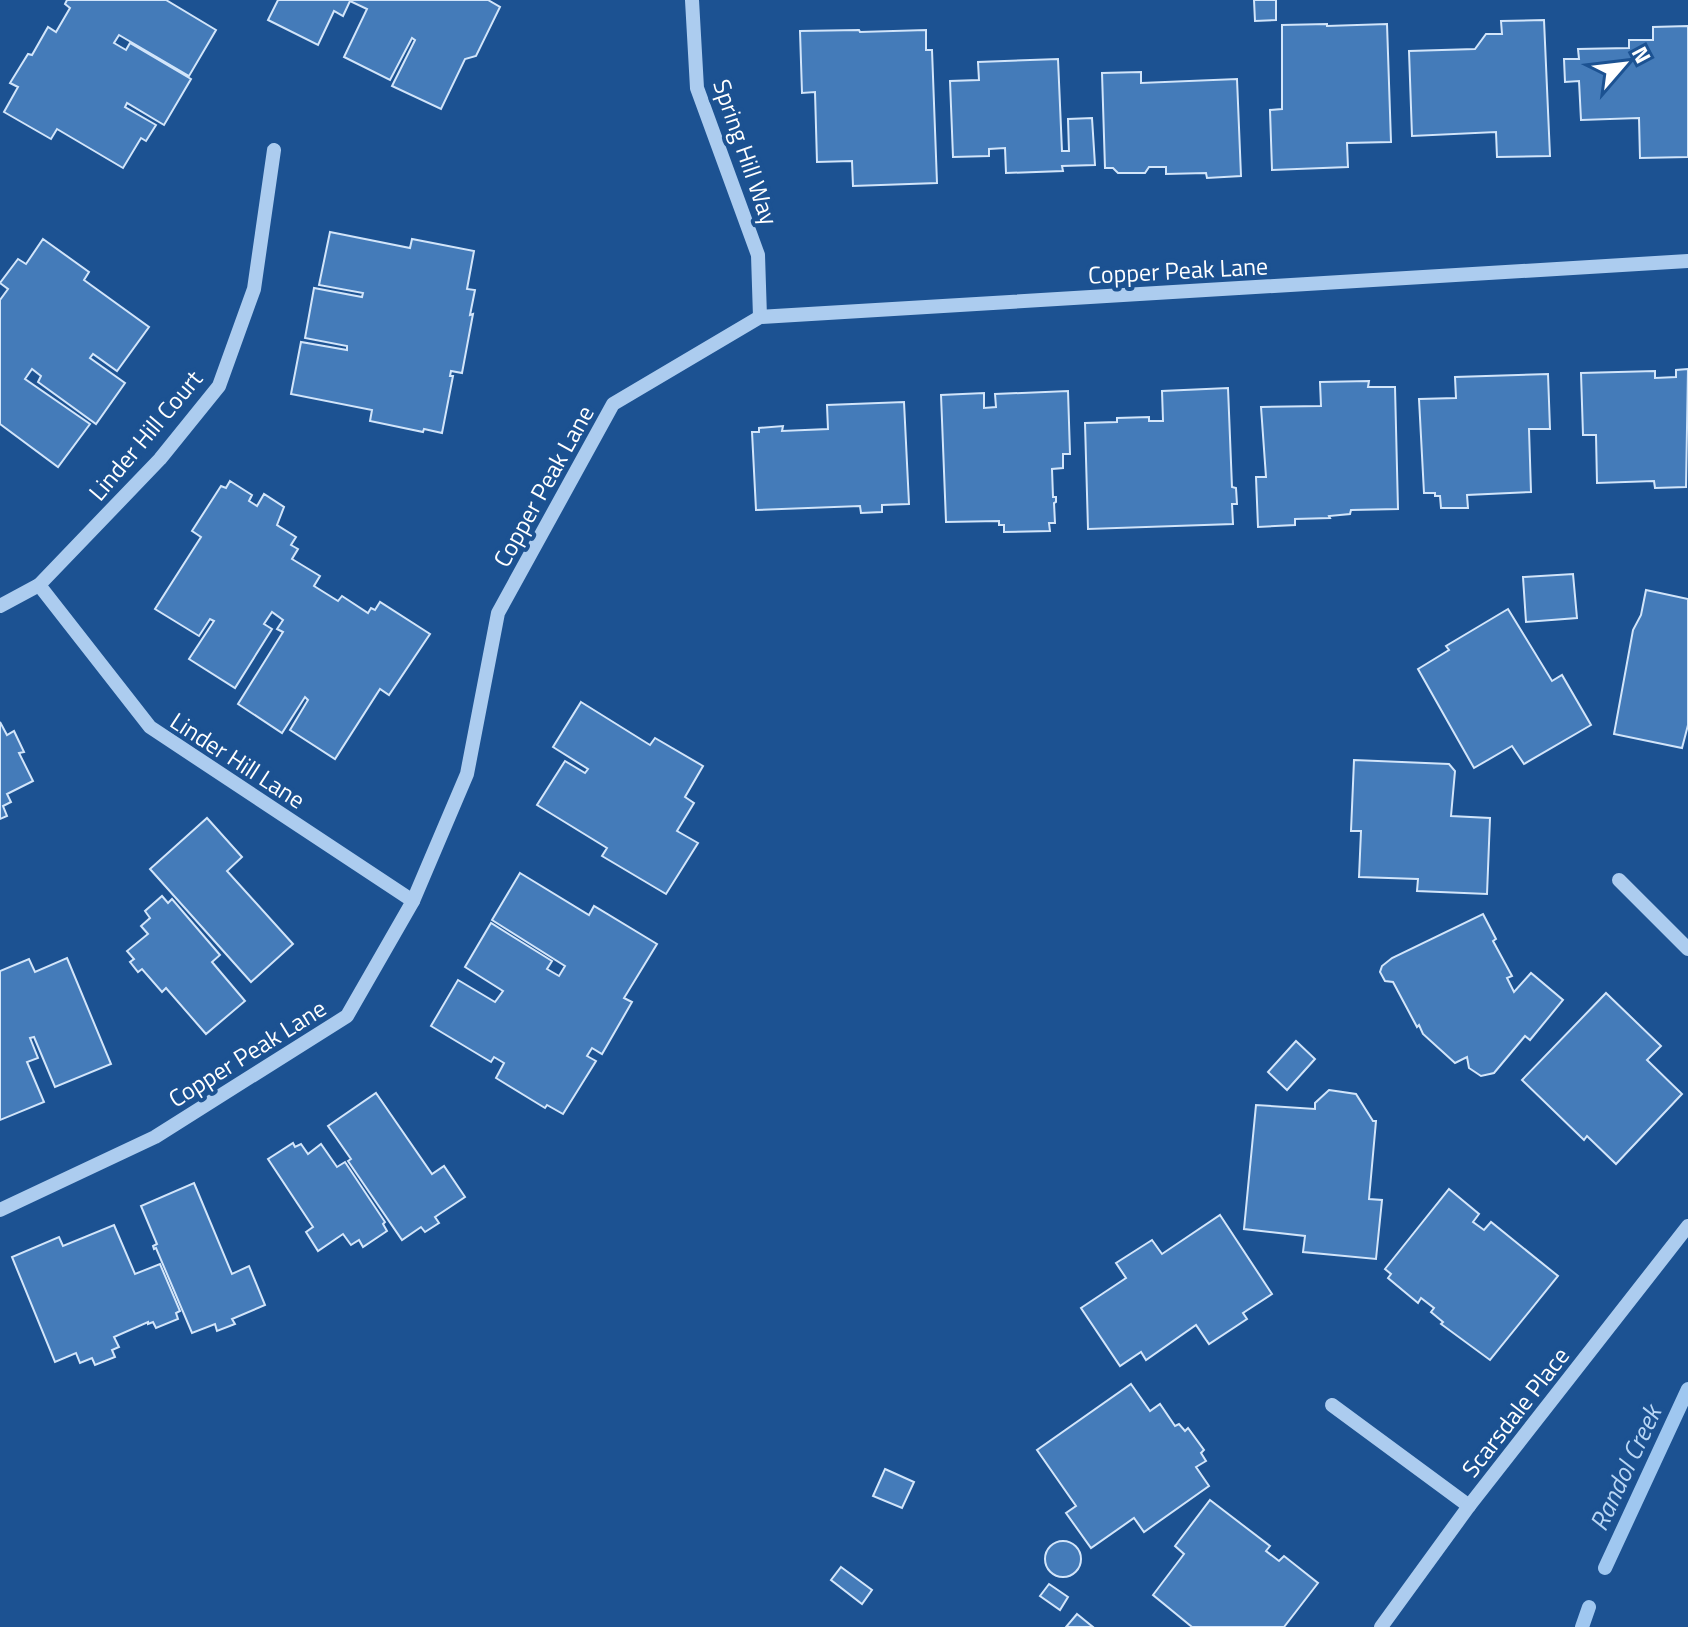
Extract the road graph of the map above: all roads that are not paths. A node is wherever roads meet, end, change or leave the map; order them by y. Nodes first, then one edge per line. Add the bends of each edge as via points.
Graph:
1 (692, 0) edge
2 (274, 150) dead end
3 (1688, 261) edge
4 (760, 317) junction
5 (39, 585) junction
6 (0, 606) edge
7 (1619, 880) dead end
8 (413, 901) junction
9 (1688, 949) edge
10 (0, 1210) edge
11 (1688, 1226) edge
12 (1332, 1405) dead end
13 (1469, 1506) junction
14 (1381, 1627) edge

1 - 4 street, Spring Hill Way via 697,88 758,255
2 - 5 street, Linder Hill Court via 254,289 219,386 160,459
3 - 4 street, Copper Peak Lane
4 - 8 street, Copper Peak Lane via 613,404 498,613 467,774
5 - 6 street, Linder Hill Court
5 - 8 street, Linder Hill Lane via 150,727
7 - 9 street
8 - 10 street, Copper Peak Lane via 347,1016 155,1137
11 - 13 street, Scarsdale Place
12 - 13 street
13 - 14 street, Scarsdale Place

